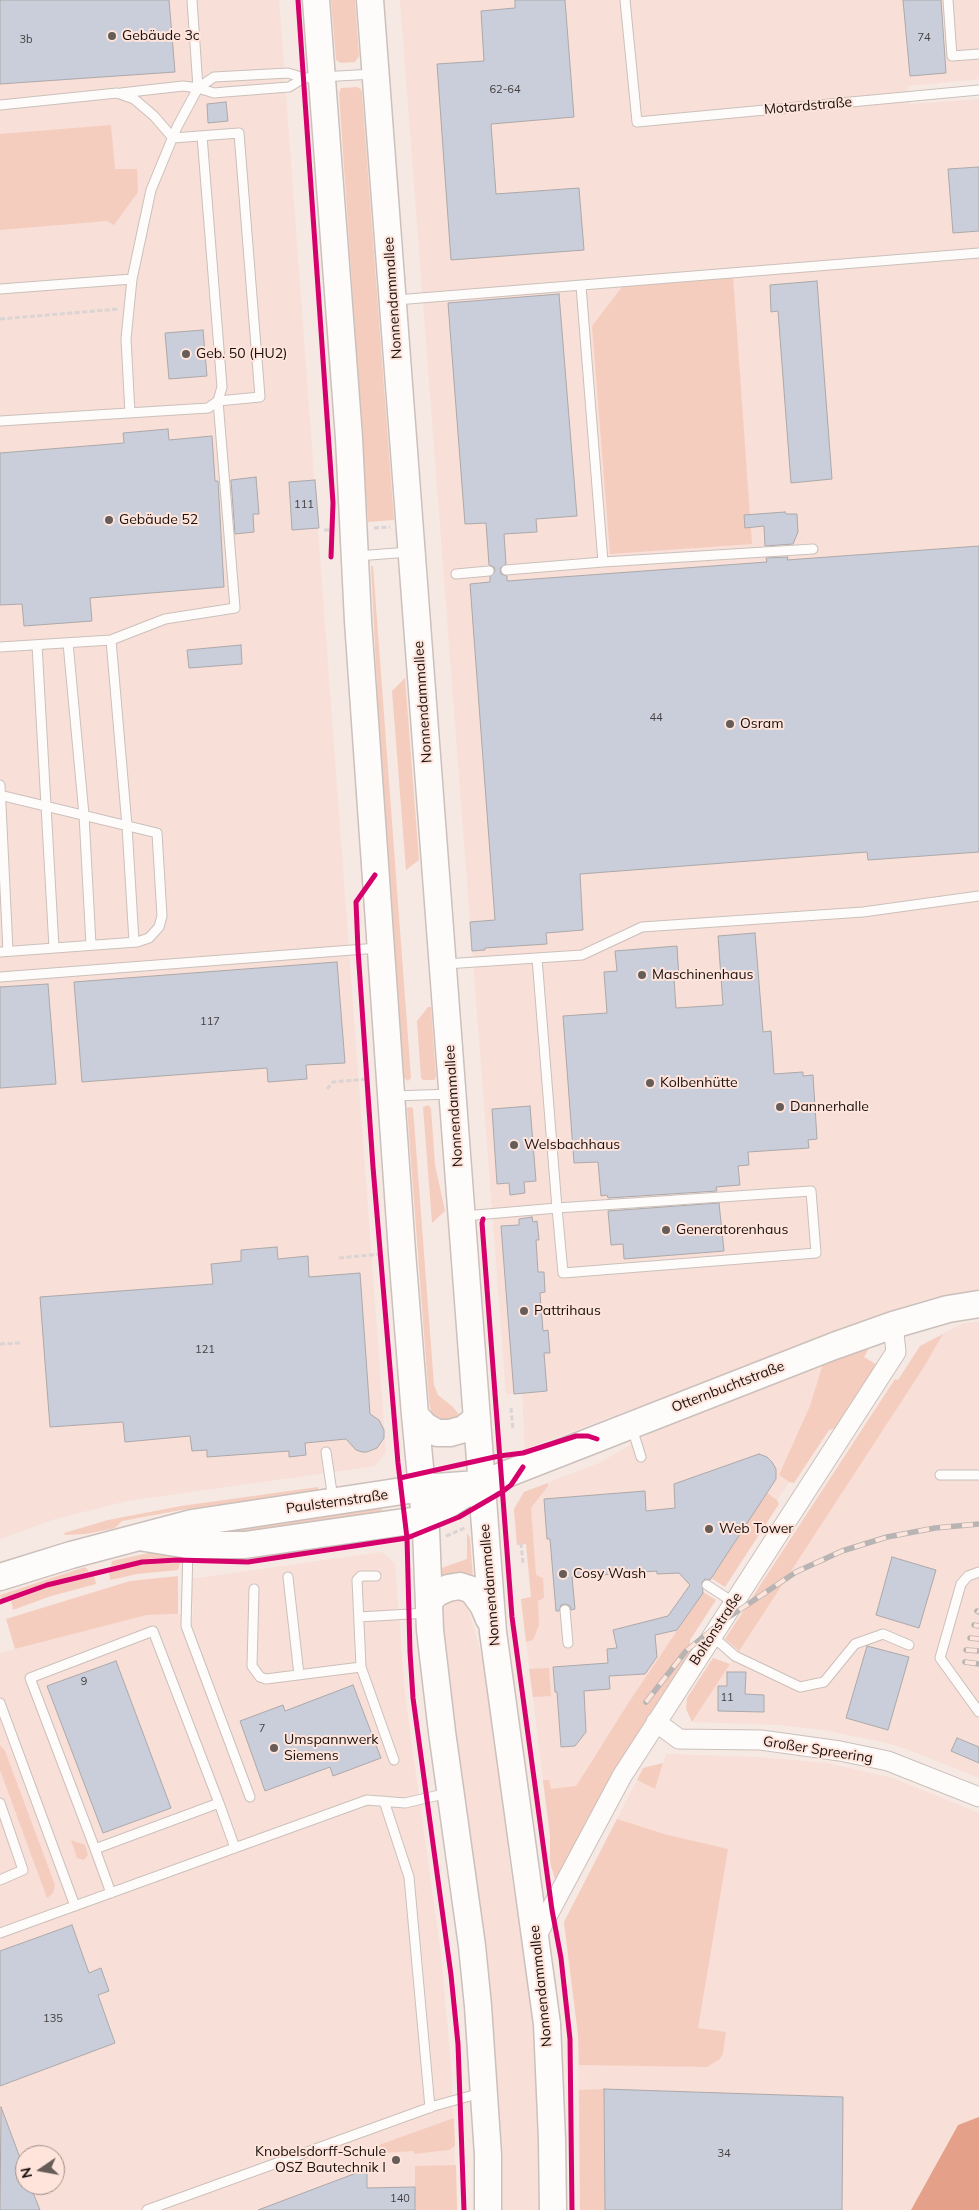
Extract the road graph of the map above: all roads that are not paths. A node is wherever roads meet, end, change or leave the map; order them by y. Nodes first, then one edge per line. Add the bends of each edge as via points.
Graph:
1 (192, 0) edge
2 (316, 0) edge
3 (370, 0) edge
4 (625, 0) edge
5 (948, 0) edge
6 (979, 54) edge
7 (375, 74) junction
8 (313, 77) junction
9 (198, 88) junction
10 (979, 90) edge
11 (117, 93) junction
12 (0, 105) edge
13 (202, 136) junction
14 (173, 138) junction
15 (979, 253) edge
16 (132, 279) junction
17 (581, 286) junction
18 (0, 289) edge
19 (393, 301) junction
20 (218, 401) junction
21 (130, 412) junction
22 (0, 421) edge
23 (813, 549) dead end
24 (412, 552) junction
25 (355, 556) junction
26 (603, 562) junction
27 (506, 570) dead end
28 (489, 571) dead end
29 (456, 574) dead end
30 (111, 640) junction
31 (68, 643) junction
32 (37, 645) junction
33 (0, 647) edge
34 (0, 785) edge
35 (0, 795) edge
36 (46, 806) junction
37 (84, 815) junction
38 (127, 826) junction
39 (979, 896) edge
40 (134, 942) junction
41 (91, 945) junction
42 (54, 948) junction
43 (380, 948) junction
44 (4, 951) edge
45 (537, 958) junction
46 (443, 964) junction
47 (0, 977) edge
48 (453, 1094) junction
49 (391, 1096) junction
50 (558, 1208) junction
51 (462, 1216) junction
52 (979, 1304) edge
53 (892, 1325) junction
54 (414, 1415) junction
55 (476, 1419) junction
56 (631, 1426) junction
57 (326, 1452) dead end
58 (642, 1458) dead end
59 (940, 1475) dead end
60 (979, 1475) edge
61 (482, 1484) junction
62 (422, 1488) junction
63 (334, 1503) junction
64 (434, 1528) junction
65 (139, 1537) junction
66 (188, 1545) junction
67 (979, 1572) edge
68 (376, 1576) dead end
69 (0, 1577) edge
70 (288, 1577) dead end
71 (707, 1585) dead end
72 (254, 1589) dead end
73 (734, 1602) junction
74 (430, 1607) junction
75 (565, 1610) dead end
76 (359, 1617) junction
77 (712, 1636) junction
78 (568, 1643) dead end
79 (909, 1644) dead end
80 (500, 1647) junction
81 (361, 1666) junction
82 (299, 1675) junction
83 (0, 1703) edge
84 (979, 1712) edge
85 (656, 1722) junction
86 (394, 1760) dead end
87 (451, 1792) junction
88 (250, 1797) dead end
89 (979, 1797) edge
90 (384, 1801) junction
91 (0, 1803) edge
92 (218, 1803) junction
93 (235, 1848) junction
94 (95, 1849) junction
95 (0, 1880) edge
96 (111, 1893) junction
97 (75, 1906) junction
98 (0, 1933) edge
99 (536, 1937) junction
100 (484, 2092) junction
101 (430, 2108) junction
102 (147, 2210) edge
103 (488, 2210) edge
104 (552, 2210) edge

1 - 9 lane
2 - 8 main road
3 - 7 main road, Nonnendammallee
4 - 10 lane, Motardstraße via 637,122
5 - 6 lane via 952,56
7 - 8 lane
7 - 19 main road, Nonnendammallee
8 - 9 lane via 289,87 214,93
8 - 9 lane via 288,72 214,77
8 - 25 main road via 348,428 337,530
9 - 11 lane via 183,86
9 - 14 lane
11 - 12 lane
11 - 14 lane via 134,99
13 - 14 lane
13 - 20 lane via 222,387
13 - 20 lane via 239,133 260,397
14 - 16 lane via 151,190
15 - 17 lane
16 - 18 lane
16 - 21 lane via 126,339
17 - 19 lane
17 - 26 lane
19 - 24 main road, Nonnendammallee
20 - 21 lane via 208,408
20 - 30 lane via 235,608 165,619
21 - 22 lane
23 - 26 lane
24 - 25 lane
24 - 46 main road, Nonnendammallee
25 - 43 main road
26 - 27 lane
28 - 29 lane
30 - 31 lane
30 - 38 lane
31 - 32 lane
31 - 37 lane
32 - 33 lane
32 - 36 lane
34 - 35 lane
35 - 36 lane
35 - 44 lane
36 - 37 lane
36 - 42 lane
37 - 38 lane
37 - 41 lane
38 - 40 lane
38 - 40 lane via 157,833 159,927 149,938
39 - 45 lane via 863,912 642,927 582,955
40 - 41 lane
41 - 42 lane
42 - 44 lane
43 - 47 lane
43 - 49 main road
45 - 46 lane
45 - 50 lane
46 - 48 main road, Nonnendammallee
48 - 49 lane
48 - 51 main road, Nonnendammallee
49 - 54 main road
50 - 50 lane via 811,1191 816,1253 563,1273
50 - 51 lane
51 - 55 main road, Nonnendammallee
52 - 53 main road, Otternbuchtstraße
53 - 56 main road, Otternbuchtstraße
53 - 73 street, Boltonstraße via 896,1352
54 - 55 main road via 437,1433 464,1429
54 - 62 main road
55 - 61 main road, Nonnendammallee
56 - 58 lane
56 - 61 main road, Otternbuchtstraße
57 - 63 lane
59 - 60 lane
61 - 62 main road, Paulsternstraße
61 - 64 main road, Paulsternstraße
61 - 80 main road, Nonnendammallee
62 - 63 main road, Paulsternstraße
62 - 64 main road
63 - 65 main road, Paulsternstraße via 192,1523
64 - 66 main road, Paulsternstraße via 245,1545
64 - 74 main road
65 - 66 main road, Paulsternstraße
65 - 69 main road, Paulsternstraße
66 - 88 lane via 186,1626
67 - 84 lane via 968,1576 961,1584 940,1658
68 - 76 lane via 358,1577
70 - 82 lane
71 - 73 lane
72 - 82 lane via 252,1666 263,1679
73 - 77 street, Boltonstraße
74 - 76 lane
74 - 80 main road via 437,1594 448,1588 460,1586 472,1590 483,1604
74 - 87 main road via 434,1667
75 - 78 lane
76 - 81 lane
77 - 79 lane via 735,1656 800,1687 824,1682 855,1644 883,1634
77 - 85 street, Boltonstraße
80 - 99 main road, Nonnendammallee
81 - 82 lane
81 - 86 lane
83 - 97 lane
85 - 89 street, Großer Spreering via 680,1739 761,1740 888,1761
85 - 99 street, Boltonstraße via 622,1776
87 - 90 lane via 405,1803
87 - 100 main road via 472,1946
90 - 93 lane via 367,1800
90 - 101 lane via 409,1877
91 - 95 lane via 23,1870
92 - 93 lane
92 - 94 lane
92 - 94 lane via 153,1631 144,1634 30,1678
93 - 96 lane
94 - 96 lane
96 - 97 lane
97 - 98 lane
99 - 104 main road, Nonnendammallee via 550,2068
100 - 101 lane
100 - 103 main road
101 - 102 lane

